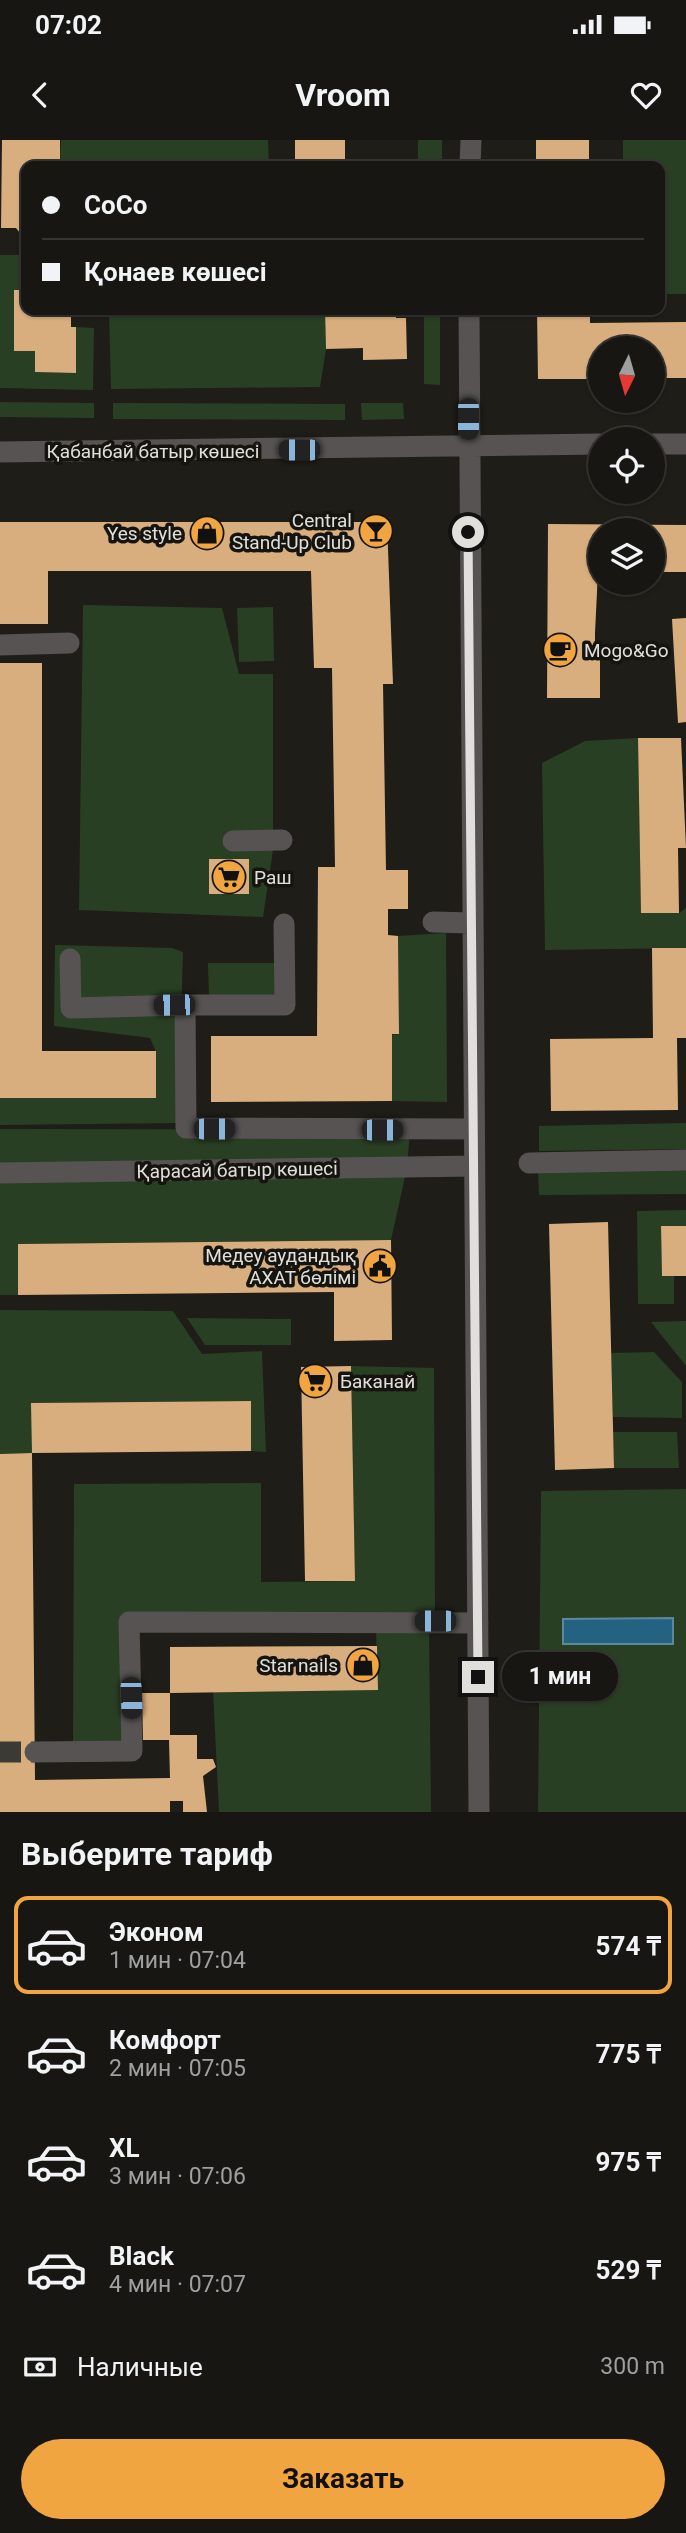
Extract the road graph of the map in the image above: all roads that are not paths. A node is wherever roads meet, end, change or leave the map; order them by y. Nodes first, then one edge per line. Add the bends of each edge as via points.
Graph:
1 (471, 140) edge
2 (470, 161) edge
3 (469, 315) edge
4 (588, 444) edge
5 (665, 444) edge
6 (686, 444) edge
7 (468, 445) junction
8 (0, 452) edge
9 (69, 643) dead end
10 (0, 645) edge
11 (282, 840) dead end
12 (233, 841) dead end
13 (433, 922) dead end
14 (472, 923) junction
15 (284, 924) dead end
16 (70, 959) dead end
17 (185, 1005) junction
18 (474, 1129) junction
19 (686, 1160) edge
20 (529, 1163) dead end
21 (474, 1166) junction
22 (0, 1173) edge
23 (478, 1623) junction
24 (35, 1752) tunnel mouth
25 (479, 1812) edge

1 - 2 street
3 - 7 street
4 - 7 street, Қабанбай батыр көшесі
5 - 6 street
7 - 8 street, Қабанбай батыр көшесі
7 - 14 street
9 - 10 street
11 - 12 street
13 - 14 street
14 - 18 street
15 - 17 street via 285,1005
16 - 17 street via 71,1008
17 - 18 street via 186,1128
18 - 21 street
19 - 20 street
21 - 22 street, Қарасай батыр көшесі
21 - 23 street
23 - 24 street via 129,1622 132,1751
23 - 25 street

